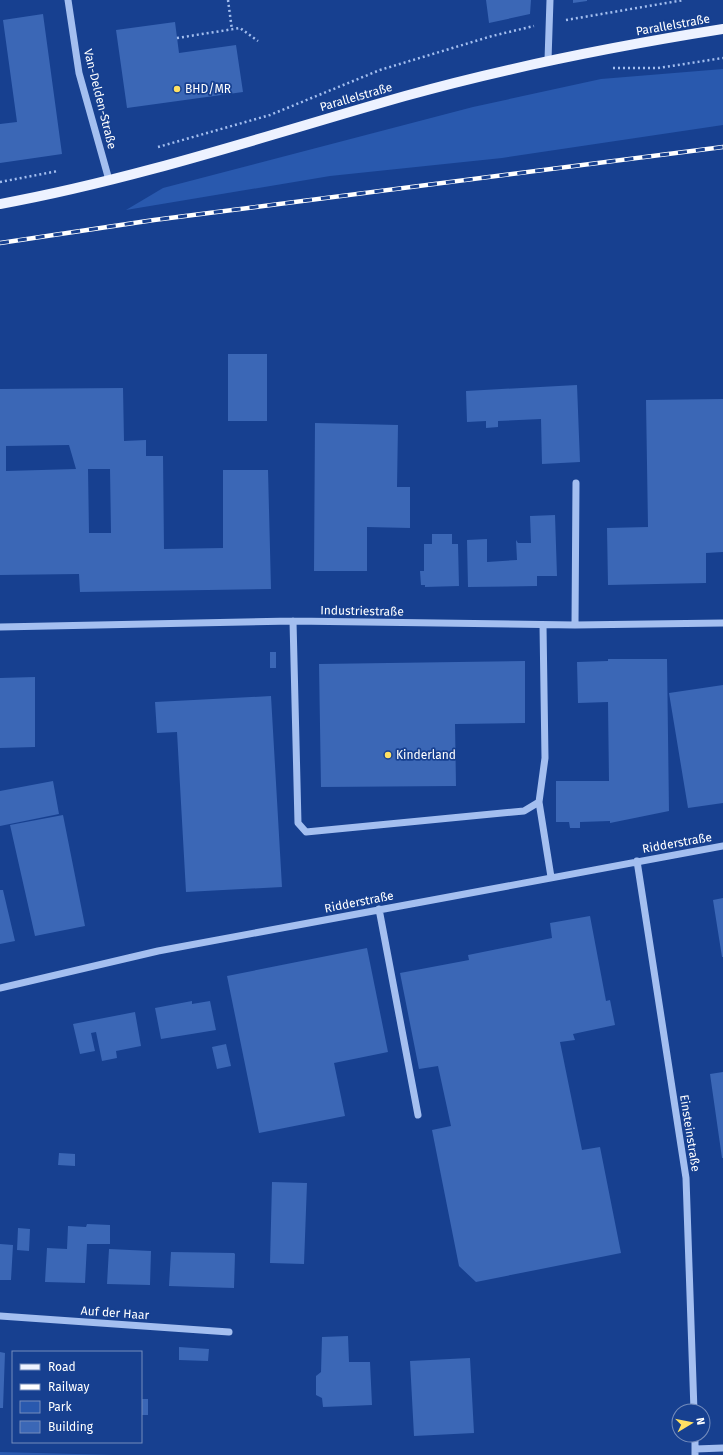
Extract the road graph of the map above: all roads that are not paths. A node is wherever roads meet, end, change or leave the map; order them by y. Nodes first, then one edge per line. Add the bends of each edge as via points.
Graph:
1 (68, 0) edge
2 (550, 0) edge
3 (723, 29) edge
4 (548, 60) junction
5 (109, 180) junction
6 (0, 204) edge
7 (576, 483) dead end
8 (293, 621) junction
9 (723, 623) edge
10 (543, 625) junction
11 (575, 626) junction
12 (0, 627) edge
13 (539, 802) junction
14 (723, 846) edge
15 (636, 861) junction
16 (551, 877) junction
17 (379, 909) junction
18 (0, 988) edge
19 (418, 1115) dead end
20 (0, 1316) edge
21 (228, 1332) dead end
22 (694, 1403) edge
23 (723, 1448) edge
24 (695, 1452) edge

1 - 5 street, Van-Delden-Straße via 79,73
2 - 4 street
3 - 4 main road, Parallelstraße
4 - 5 main road, Parallelstraße via 406,96
5 - 6 main road, Parallelstraße
7 - 11 street
8 - 10 street, Industriestraße
8 - 12 street, Industriestraße
8 - 13 street via 298,823 306,832 470,818 524,811
9 - 11 street, Industriestraße
10 - 11 street, Industriestraße
10 - 13 street via 545,758
13 - 16 street
14 - 15 street, Ridderstraße
15 - 16 street, Ridderstraße
15 - 22 street, Einsteinstraße via 686,1178
16 - 17 street, Ridderstraße
17 - 18 street, Ridderstraße via 158,951
17 - 19 street
20 - 21 street, Auf der Haar
23 - 24 street

